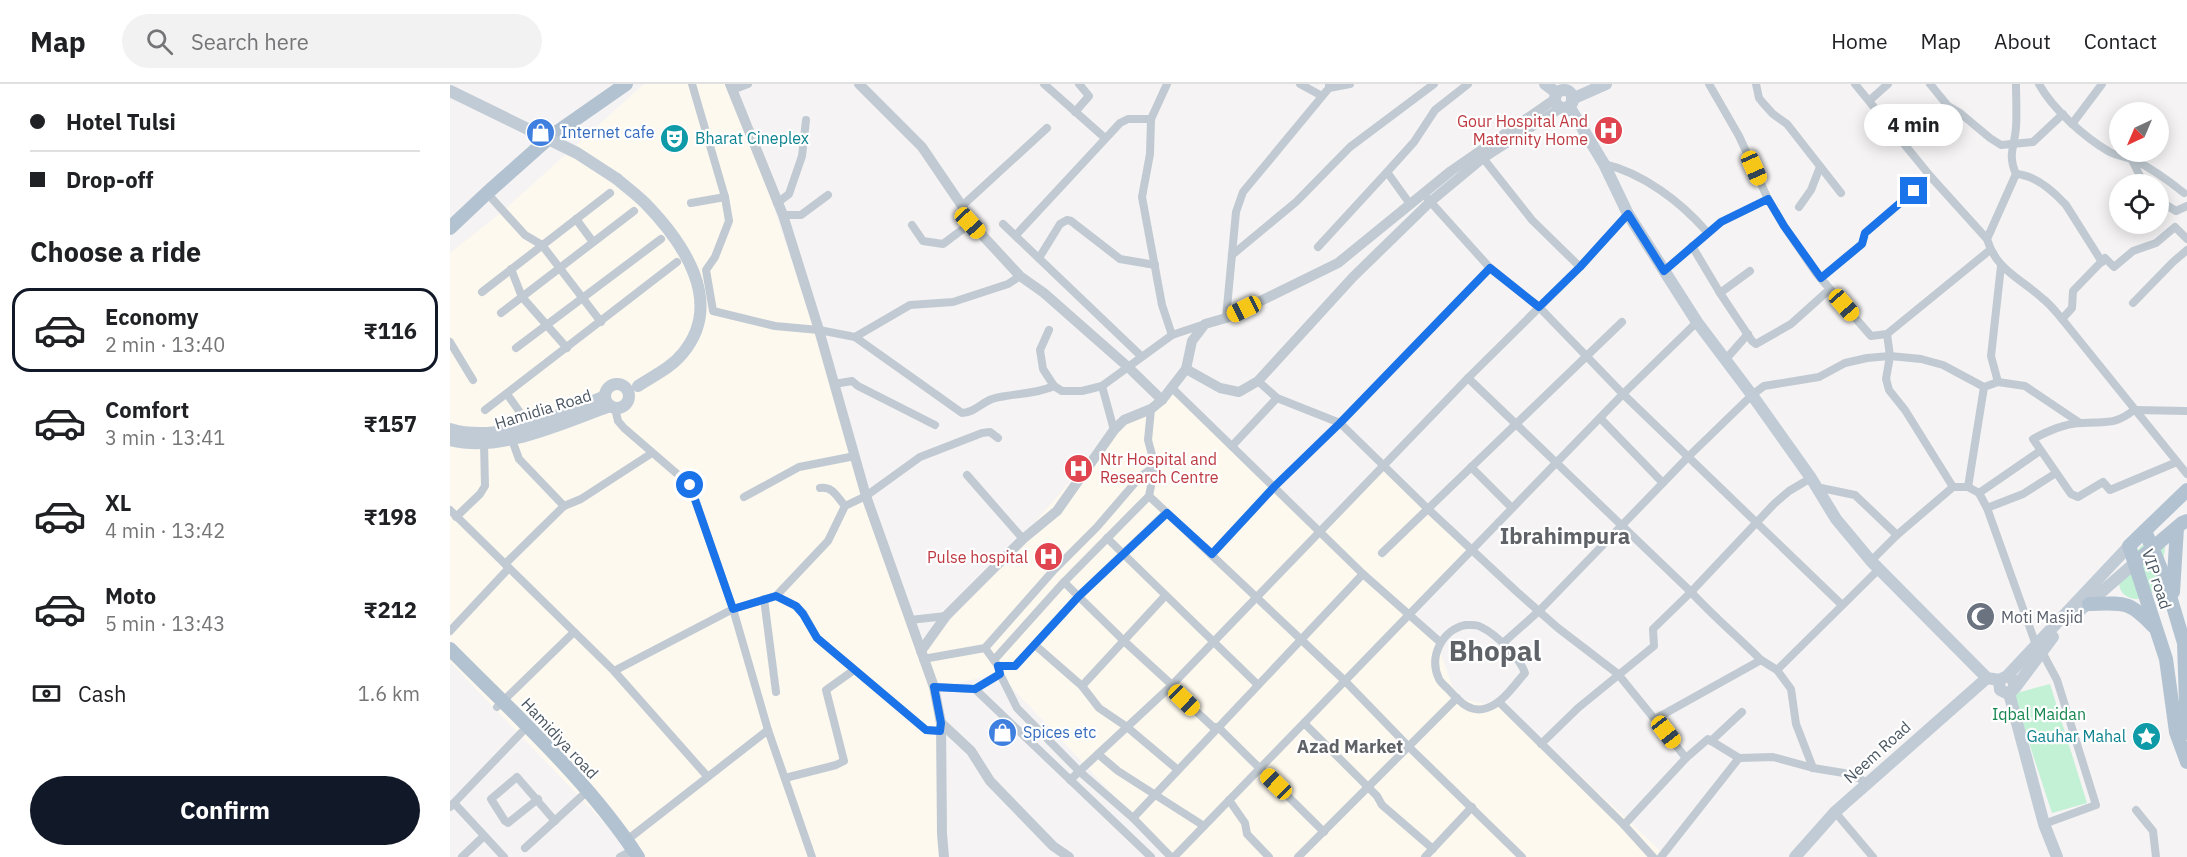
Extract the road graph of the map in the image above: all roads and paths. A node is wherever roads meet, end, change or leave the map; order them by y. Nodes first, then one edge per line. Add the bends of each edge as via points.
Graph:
1 (626, 84) edge
2 (692, 84) edge
3 (748, 84) edge
4 (859, 84) edge
5 (1044, 84) edge
6 (1079, 84) edge
7 (1167, 84) edge
8 (1300, 84) edge
9 (1350, 84) edge
10 (1434, 84) edge
11 (1468, 84) edge
12 (1545, 84) edge
13 (1588, 84) edge
14 (1606, 84) edge
15 (1708, 84) edge
16 (1756, 84) edge
17 (1855, 84) edge
18 (1888, 84) edge
19 (1930, 84) edge
20 (2016, 84) edge
21 (2039, 84) edge
22 (2102, 84) edge
23 (1329, 86) edge
24 (731, 87) edge
25 (450, 91) edge
26 (1322, 96) junction
27 (1564, 99) junction
28 (1870, 100) junction
29 (1075, 112) junction
30 (2063, 114) junction
31 (1151, 119) junction
32 (806, 120) dead end
33 (2072, 124) junction
34 (1047, 128) dead end
35 (1105, 138) junction
36 (2012, 143) junction
37 (2109, 152) edge
38 (1481, 155) junction
39 (2138, 162) edge
40 (1604, 164) junction
41 (1820, 167) junction
42 (1387, 172) junction
43 (2016, 174) junction
44 (1931, 177) junction
45 (487, 193) junction
46 (610, 193) dead end
47 (1841, 193) dead end
48 (828, 195) dead end
49 (725, 197) junction
50 (2186, 197) edge
51 (1426, 198) junction
52 (1768, 199) junction
53 (691, 203) dead end
54 (777, 203) junction
55 (1410, 204) junction
56 (962, 206) junction
57 (1799, 207) dead end
58 (2169, 207) edge
59 (634, 211) dead end
60 (1628, 214) junction
61 (783, 215) junction
62 (576, 219) junction
63 (970, 223) junction
64 (1003, 224) dead end
65 (912, 225) dead end
66 (1385, 225) junction
67 (450, 228) edge
68 (1707, 232) junction
69 (1016, 235) junction
70 (1395, 237) junction
71 (661, 239) dead end
72 (1987, 239) junction
73 (2187, 239) edge
74 (593, 242) junction
75 (542, 245) junction
76 (1692, 246) junction
77 (1318, 247) dead end
78 (1990, 250) junction
79 (2187, 250) edge
80 (1232, 255) junction
81 (1039, 258) junction
82 (677, 262) dead end
83 (2102, 262) junction
84 (1155, 265) junction
85 (2001, 266) junction
86 (1580, 267) junction
87 (559, 268) junction
88 (1490, 268) junction
89 (511, 269) junction
90 (1664, 271) junction
91 (1750, 271) dead end
92 (1020, 276) junction
93 (1821, 278) junction
94 (1830, 290) junction
95 (482, 291) dead end
96 (1720, 294) junction
97 (522, 297) junction
98 (583, 299) junction
99 (2133, 303) dead end
100 (1539, 307) junction
101 (501, 313) dead end
102 (1226, 318) junction
103 (2062, 319) junction
104 (601, 322) junction
105 (1622, 322) dead end
106 (1697, 322) junction
107 (1204, 324) junction
108 (548, 325) junction
109 (819, 330) junction
110 (1049, 330) dead end
111 (1748, 334) junction
112 (1887, 334) junction
113 (1172, 335) junction
114 (855, 337) junction
115 (450, 342) edge
116 (516, 348) dead end
117 (567, 348) junction
118 (1141, 356) junction
119 (1587, 356) junction
120 (1890, 356) junction
121 (1726, 359) junction
122 (1128, 367) junction
123 (1186, 369) junction
124 (1468, 378) junction
125 (473, 380) dead end
126 (1258, 381) junction
127 (1998, 382) junction
128 (834, 384) junction
129 (623, 386) junction
130 (638, 386) junction
131 (1054, 386) junction
132 (1102, 386) junction
133 (1171, 387) junction
134 (1984, 387) junction
135 (507, 394) junction
136 (1623, 394) junction
137 (1752, 395) junction
138 (629, 398) junction
139 (1277, 398) junction
140 (1162, 400) junction
141 (610, 403) junction
142 (1150, 409) junction
143 (485, 410) dead end
144 (2134, 410) junction
145 (2187, 411) edge
146 (1599, 418) junction
147 (1340, 423) junction
148 (2080, 423) junction
149 (529, 425) junction
150 (934, 425) dead end
151 (1515, 425) junction
152 (450, 429) edge
153 (1114, 430) junction
154 (998, 438) dead end
155 (450, 440) edge
156 (512, 440) junction
157 (484, 443) junction
158 (1233, 446) junction
159 (2040, 451) junction
160 (652, 453) junction
161 (855, 456) junction
162 (1689, 456) junction
163 (2177, 462) junction
164 (1556, 463) junction
165 (1384, 465) junction
166 (1155, 466) junction
167 (1471, 467) junction
168 (2056, 473) junction
169 (2187, 474) edge
170 (967, 475) dead end
171 (1663, 483) junction
172 (1813, 483) junction
173 (1275, 486) junction
174 (1953, 487) junction
175 (1968, 487) junction
176 (820, 488) dead end
177 (2187, 490) edge
178 (1979, 493) junction
179 (866, 496) junction
180 (1149, 496) junction
181 (744, 497) dead end
182 (564, 506) junction
183 (845, 506) junction
184 (1512, 508) junction
185 (1987, 508) junction
186 (1428, 509) junction
187 (453, 513) edge
188 (1167, 513) junction
189 (1758, 523) junction
190 (2182, 524) edge
191 (1622, 527) junction
192 (1320, 531) junction
193 (2145, 531) junction
194 (1897, 535) junction
195 (1107, 538) junction
196 (1023, 539) junction
197 (2129, 546) junction
198 (2152, 548) junction
199 (1472, 549) junction
200 (1382, 553) dead end
201 (1123, 554) junction
202 (1212, 554) junction
203 (2136, 562) junction
204 (1875, 565) junction
205 (507, 566) junction
206 (1363, 574) junction
207 (1064, 582) junction
208 (1691, 592) junction
209 (776, 596) junction
210 (1079, 596) junction
211 (1165, 596) junction
212 (1257, 598) junction
213 (764, 599) junction
214 (2172, 601) junction
215 (2089, 604) junction
216 (1842, 605) junction
217 (733, 609) junction
218 (1540, 610) junction
219 (1409, 615) junction
220 (946, 616) junction
221 (910, 620) junction
222 (2156, 630) junction
223 (450, 631) edge
224 (574, 632) junction
225 (1300, 639) junction
226 (1124, 641) junction
227 (1214, 641) junction
228 (1440, 642) junction
229 (1503, 643) junction
230 (1035, 645) junction
231 (985, 648) junction
232 (2039, 648) junction
233 (450, 649) edge
234 (922, 655) junction
235 (1761, 660) junction
236 (450, 661) edge
237 (997, 667) junction
238 (854, 670) junction
239 (1777, 670) junction
240 (614, 671) junction
241 (1618, 674) junction
242 (1998, 678) junction
243 (1345, 681) junction
244 (1258, 685) junction
245 (1082, 686) junction
246 (1171, 686) junction
247 (934, 687) junction
248 (975, 689) junction
249 (2012, 691) junction
250 (776, 692) dead end
251 (1457, 698) junction
252 (1499, 702) junction
253 (500, 705) junction
254 (1742, 712) dead end
255 (1655, 719) junction
256 (1304, 723) junction
257 (941, 727) junction
258 (1126, 727) junction
259 (1218, 727) junction
260 (768, 730) junction
261 (522, 732) junction
262 (2187, 733) edge
263 (1711, 741) junction
264 (1541, 744) junction
265 (1408, 746) junction
266 (1098, 754) junction
267 (1686, 758) junction
268 (1739, 758) junction
269 (2187, 762) edge
270 (1813, 768) junction
271 (1259, 769) junction
272 (1178, 770) junction
273 (1079, 771) junction
274 (707, 776) junction
275 (785, 778) junction
276 (1070, 780) junction
277 (1868, 783) junction
278 (1368, 787) junction
279 (583, 795) junction
280 (1154, 795) junction
281 (538, 799) junction
282 (1229, 800) junction
283 (452, 805) edge
284 (1472, 807) junction
285 (2136, 810) dead end
286 (1835, 812) junction
287 (1133, 818) junction
288 (555, 821) junction
289 (2044, 824) junction
290 (1624, 825) junction
291 (1204, 826) junction
292 (1324, 832) junction
293 (484, 836) junction
294 (525, 848) dead end
295 (1433, 849) junction
296 (628, 852) edge
297 (1067, 856) edge
298 (462, 857) edge
299 (504, 857) edge
300 (812, 857) edge
301 (944, 857) edge
302 (1151, 857) edge
303 (1172, 857) edge
304 (1269, 857) edge
305 (1298, 857) edge
306 (1425, 857) edge
307 (1522, 857) edge
308 (1653, 857) edge
309 (1660, 857) edge
310 (1795, 857) edge
311 (1873, 857) edge
312 (2057, 857) edge
313 (2156, 857) edge

1 - 45 main road via 550,137
2 - 49 street
3 - 24 street
4 - 56 street via 922,147
5 - 29 street
6 - 29 street via 1089,96
7 - 31 street
8 - 26 street
9 - 23 street
10 - 80 street via 1350,147 1296,202
11 - 42 street via 1435,110
12 - 27 main road
13 - 27 main road
14 - 27 main road
15 - 52 street via 1739,136
16 - 41 street via 1759,98 1787,124
17 - 28 street
18 - 28 street
19 - 36 street via 1948,106 1990,138 2001,145
20 - 36 street via 2016,130
21 - 30 street
22 - 33 street
23 - 26 street
24 - 54 street
25 - 130 main road, bridge via 577,153 617,179 657,216 680,248 701,296 698,325 682,354
26 - 80 street via 1243,192 1236,212
27 - 38 street
27 - 40 main road
28 - 44 street
29 - 35 street
30 - 33 street
30 - 36 street via 2033,142
31 - 35 street via 1128,119
31 - 84 street via 1150,154 1142,197
32 - 54 street via 802,156 789,194
33 - 37 street
34 - 56 street
35 - 69 street
36 - 43 street via 2011,163
38 - 51 street
38 - 86 street via 1532,220
39 - 50 street via 2161,174
40 - 60 main road
40 - 68 street via 1620,168 1667,196
41 - 47 street
41 - 57 street
42 - 55 street
42 - 77 street
43 - 72 street
43 - 83 street via 2039,182 2060,198
44 - 72 street
44 - 93 street via 1865,233 1862,244
45 - 67 main road
45 - 75 street via 525,235
46 - 62 street
48 - 61 street via 801,215
49 - 53 street
49 - 109 street via 729,221 706,270 713,311 775,326
50 - 58 street via 2176,211
51 - 55 street
51 - 70 street
51 - 88 street
52 - 68 street
52 - 93 street
54 - 61 street
55 - 66 street
56 - 63 street
59 - 74 street
60 - 86 street
60 - 90 main road
61 - 109 street
62 - 74 street
62 - 75 street
63 - 65 street via 943,244 923,241
63 - 92 street
64 - 69 street
66 - 70 street
66 - 102 street via 1338,263
68 - 76 street
69 - 81 street
70 - 126 street
71 - 98 street
72 - 78 street
73 - 83 street via 2175,227 2114,267 2105,258
74 - 87 street
75 - 87 street
75 - 89 street
76 - 90 street
76 - 96 street
78 - 85 street
78 - 112 street
79 - 99 street
80 - 102 street
81 - 84 street via 1060,224 1071,220 1120,259
81 - 118 street
82 - 104 street
83 - 103 street via 2073,291 2073,308
84 - 113 street
85 - 103 street via 2043,298
85 - 127 street via 1991,356
86 - 100 street
87 - 97 street
87 - 98 street
88 - 100 street
88 - 147 street
89 - 95 street
89 - 97 street
90 - 106 main road
91 - 96 street
92 - 114 street via 1008,284 953,302 910,305
92 - 122 street
93 - 94 street
94 - 111 street via 1791,324 1758,344
94 - 112 street via 1871,336
96 - 111 street
97 - 101 street
97 - 108 street
98 - 104 street
98 - 108 street
100 - 119 street
100 - 124 street
102 - 107 street
103 - 144 street
104 - 117 street
105 - 119 street
106 - 121 main road
106 - 136 street
107 - 113 street
107 - 123 street via 1192,341
108 - 116 street
108 - 117 street
109 - 114 street
109 - 128 street
110 - 131 street via 1040,350 1043,369
111 - 121 street
112 - 120 street
113 - 118 street
114 - 131 street via 962,413 991,400
115 - 125 street
117 - 135 street
118 - 122 street
119 - 136 street
119 - 151 street
120 - 134 street via 1943,365
120 - 137 street via 1845,363 1819,377 1764,386
120 - 174 street via 1886,379 1889,390
121 - 137 main road
122 - 132 street
122 - 140 street
123 - 126 street via 1220,388 1239,392
123 - 133 street
124 - 151 street
124 - 165 street
126 - 139 street
127 - 134 street
127 - 148 street via 2025,386
128 - 150 street via 852,381
128 - 161 street
129 - 130 main road
129 - 138 main road
129 - 141 main road via 612,385 606,390
130 - 138 main road
131 - 132 street via 1062,391 1082,391
132 - 153 street
133 - 140 street
133 - 158 street
134 - 175 street
135 - 143 street
135 - 149 street
136 - 146 street
136 - 162 street
137 - 162 street
137 - 172 main road
138 - 141 main road via 625,405
139 - 147 street
139 - 158 street
140 - 142 street
141 - 149 main road, Hamidia Road
141 - 156 main road, Hamidia Road
141 - 160 street via 618,421
142 - 153 street via 1130,417
142 - 166 street via 1148,440
144 - 145 street
144 - 148 street via 2112,423
144 - 163 street
146 - 164 street
146 - 171 street
147 - 165 street
147 - 173 street
148 - 159 street via 2054,428 2033,439
149 - 152 main road, Hamidia Road via 484,433
151 - 164 street
151 - 167 street
153 - 196 street via 1058,511
154 - 179 street via 990,432 982,433 920,457
155 - 157 main road, Hamidia Road
156 - 157 main road, Hamidia Road
156 - 182 street via 519,459
157 - 187 street via 485,486
158 - 173 street
159 - 168 street
159 - 178 street
160 - 182 street
160 - 217 street via 690,485
161 - 179 street
161 - 181 street via 799,467
162 - 171 street
162 - 189 street
163 - 168 street via 2110,490 2103,482 2078,496 2071,494
163 - 169 street
164 - 184 street
164 - 191 street
165 - 186 street
165 - 192 street
166 - 180 street
166 - 231 street via 1140,477
167 - 184 street
167 - 186 street
168 - 185 street via 2023,494
170 - 196 street
171 - 191 street
172 - 189 street via 1789,491
172 - 194 street via 1855,495
172 - 204 main road via 1836,519
173 - 192 street
173 - 202 street
174 - 175 street
174 - 194 street
175 - 178 street
176 - 183 street via 832,490
177 - 193 main road
178 - 185 street
179 - 183 street
179 - 221 street
180 - 188 street
180 - 195 street
182 - 205 street
183 - 209 street via 828,541
184 - 199 street
185 - 232 street
186 - 199 street
186 - 200 street
187 - 205 street
188 - 201 street
188 - 202 street
189 - 208 street
189 - 216 street
190 - 198 main road
190 - 214 main road
191 - 208 street
191 - 218 street
192 - 206 street
192 - 212 street
193 - 197 main road
193 - 198 main road, VIP road
194 - 204 street
195 - 201 street
195 - 207 street
196 - 220 street
197 - 203 main road, VIP road
197 - 232 main road
198 - 203 main road
198 - 214 main road, VIP road
199 - 218 street
199 - 219 street
201 - 210 street
201 - 211 street
202 - 212 street
203 - 215 main road
203 - 222 main road, VIP road
204 - 216 street
204 - 242 main road
205 - 223 street
205 - 224 street
206 - 219 street
206 - 225 street
207 - 210 street
207 - 237 street
208 - 235 street
208 - 241 street via 1653,629 1654,646
209 - 213 street
209 - 238 street via 796,606 817,638
210 - 226 street
210 - 230 street
211 - 226 street
211 - 227 street
212 - 225 street
212 - 227 street
213 - 217 street
213 - 250 street
214 - 262 main road, VIP road via 2184,643
215 - 222 main road via 2128,604
215 - 232 main road
216 - 239 street
217 - 240 street
217 - 260 street
218 - 229 street
218 - 241 street
219 - 228 street
219 - 243 street
220 - 221 street
220 - 234 street
221 - 234 street
222 - 269 main road, VIP road via 2166,659 2176,732
224 - 240 street
224 - 253 street
225 - 243 street
225 - 244 street
226 - 245 street
226 - 246 street
227 - 244 street
227 - 246 street
228 - 229 street via 1455,627 1479,625
228 - 251 street via 1435,663 1439,680
229 - 252 street via 1525,673
230 - 237 street via 1015,666
230 - 245 street
231 - 234 street
231 - 237 street
232 - 242 main road, Neem Road
232 - 249 main road
232 - 289 street via 2057,680 2096,805
233 - 253 main road, Hamidiya road
234 - 247 street
235 - 239 street
235 - 255 street
236 - 253 main road
237 - 248 street
237 - 273 street via 1017,708
238 - 257 street via 926,730
238 - 275 street via 826,690 844,761
239 - 270 street via 1791,689 1796,724
240 - 274 street
241 - 255 street
241 - 264 street
242 - 249 main road via 2015,681
242 - 277 main road, Neem Road
243 - 256 street
243 - 265 street
244 - 259 street
245 - 258 street via 1100,708
246 - 258 street
246 - 259 street via 1213,727
247 - 248 street
247 - 257 street
248 - 276 street
249 - 289 main road
251 - 252 street via 1476,711
251 - 265 street
252 - 264 street
253 - 261 main road
253 - 296 main road, Hamidiya road via 594,798
254 - 263 street
255 - 267 street
256 - 271 street
256 - 278 street
257 - 297 street via 970,751 990,781
257 - 301 street
258 - 266 street
258 - 272 street
259 - 271 street
259 - 272 street
260 - 274 street
260 - 275 street
261 - 279 main road
261 - 283 street
263 - 267 street via 1708,739
263 - 268 street
264 - 290 street
265 - 278 street
265 - 284 street
266 - 273 street
266 - 280 street
267 - 290 street
268 - 270 street via 1773,757
268 - 309 street
270 - 277 street via 1850,774
271 - 282 street
271 - 292 street
272 - 280 street
273 - 276 street
273 - 287 street
274 - 296 street
275 - 300 street
276 - 302 street
277 - 286 main road, Neem Road
278 - 292 street
278 - 295 street via 1382,805
279 - 288 street
279 - 296 main road
280 - 287 street
280 - 291 street
281 - 281 street via 517,777 491,799 508,823
281 - 288 street
282 - 291 street
282 - 304 street via 1245,823 1247,834
283 - 293 street
284 - 295 street
284 - 307 street
285 - 313 street via 2153,831
286 - 310 main road, Neem Road
286 - 311 street
287 - 303 street
288 - 294 street
289 - 312 main road
290 - 308 street
291 - 303 street
292 - 305 street
293 - 298 street
293 - 299 street
295 - 306 street

